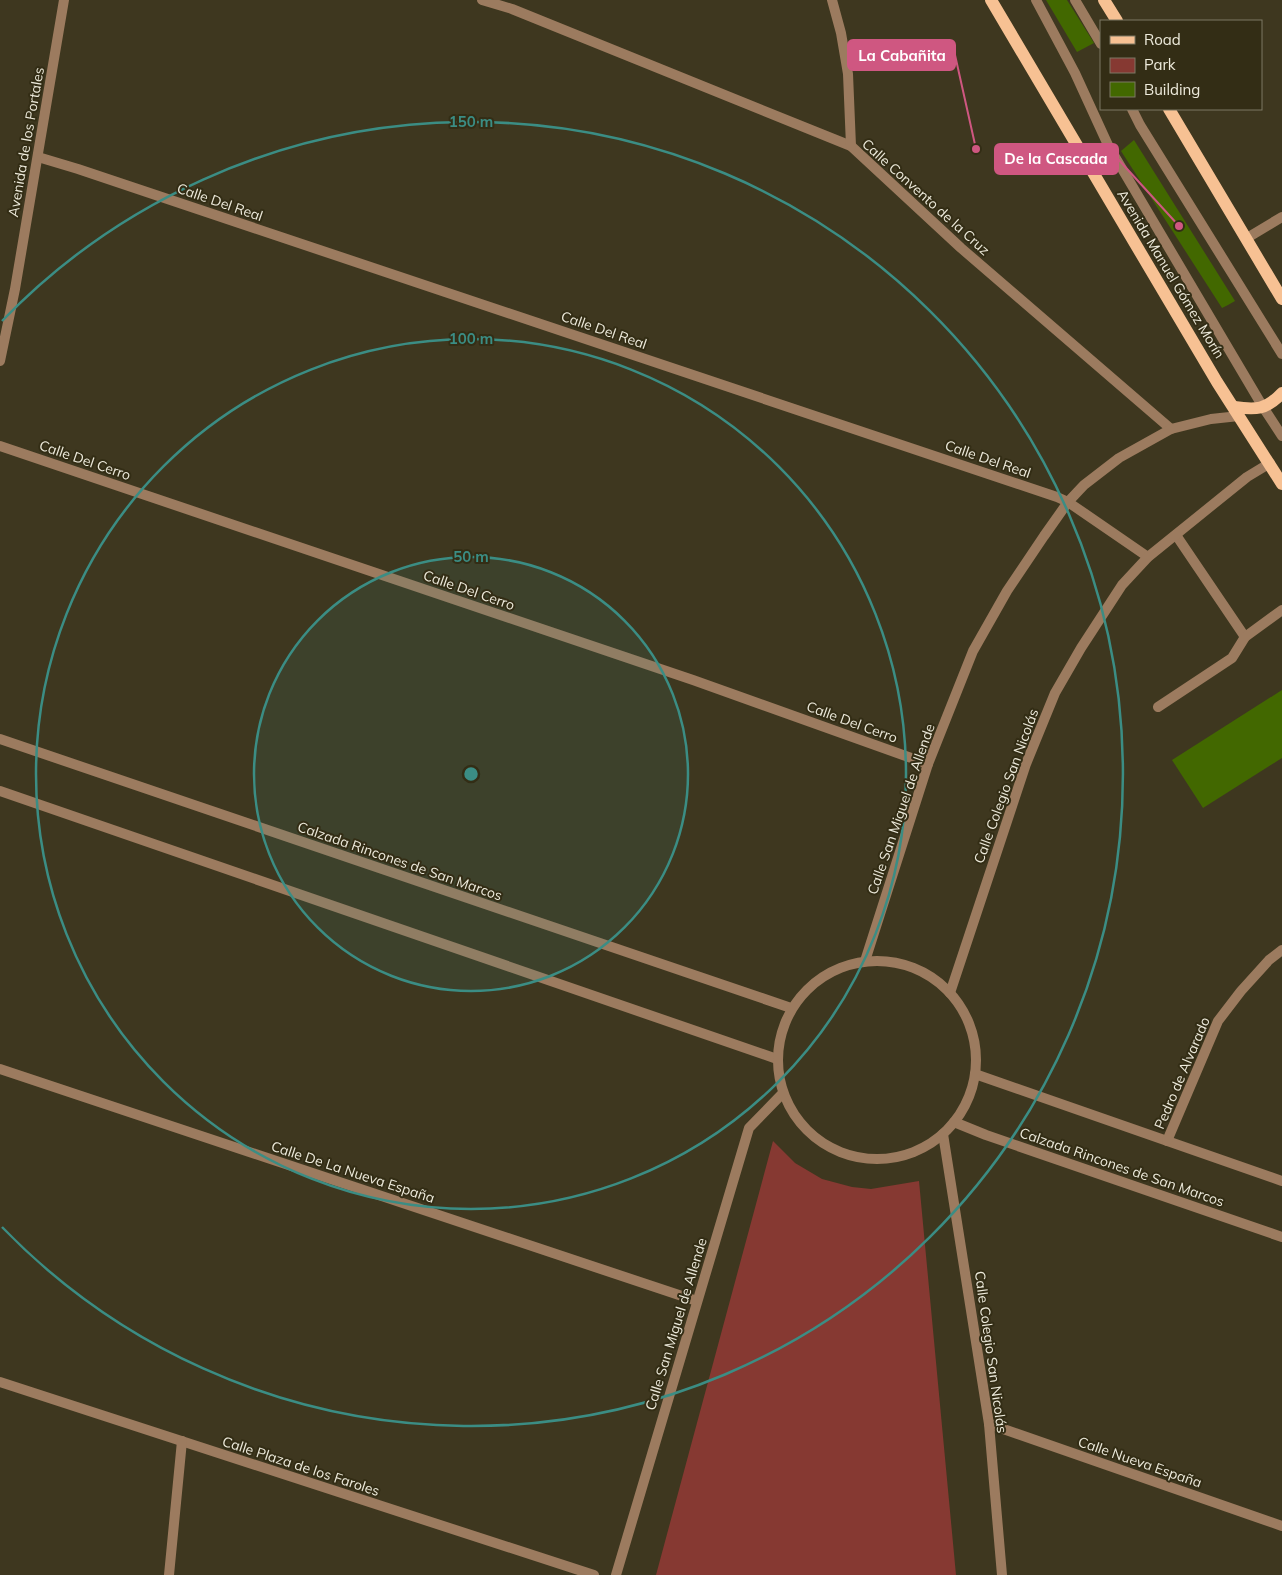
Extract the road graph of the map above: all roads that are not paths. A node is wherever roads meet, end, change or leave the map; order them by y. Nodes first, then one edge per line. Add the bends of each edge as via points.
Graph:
1 (64, 0) edge
2 (482, 0) edge
3 (504, 0) edge
4 (832, 0) edge
5 (991, 0) edge
6 (1036, 0) edge
7 (1075, 0) edge
8 (1104, 0) edge
9 (512, 10) junction
10 (1116, 20) edge
11 (1100, 42) edge
12 (1132, 110) edge
13 (1170, 110) edge
14 (850, 146) junction
15 (38, 156) junction
16 (1282, 217) edge
17 (1247, 238) junction
18 (1282, 299) edge
19 (1282, 354) edge
20 (0, 361) edge
21 (1282, 393) edge
22 (1263, 408) junction
23 (1236, 412) junction
24 (1171, 428) junction
25 (1282, 436) edge
26 (0, 446) edge
27 (1270, 463) junction
28 (1282, 484) edge
29 (1068, 502) junction
30 (1176, 535) junction
31 (1148, 557) junction
32 (1282, 610) edge
33 (1245, 637) junction
34 (1158, 707) dead end
35 (0, 739) edge
36 (928, 764) junction
37 (0, 791) edge
38 (1282, 950) edge
39 (865, 961) junction
40 (950, 993) junction
41 (792, 1008) junction
42 (777, 1059) junction
43 (0, 1069) edge
44 (975, 1074) junction
45 (783, 1093) junction
46 (954, 1122) junction
47 (943, 1134) junction
48 (1167, 1141) junction
49 (1282, 1181) edge
50 (1282, 1237) edge
51 (698, 1301) junction
52 (0, 1382) edge
53 (989, 1424) junction
54 (182, 1441) junction
55 (1282, 1526) edge
56 (169, 1575) edge
57 (594, 1575) edge
58 (616, 1575) edge
59 (1002, 1575) edge

1 - 15 street, Avenida de los Portales
2 - 9 street, Calle Convento de la Cruz
3 - 9 street
4 - 14 street via 848,74
5 - 23 main road, Avenida Manuel Gómez Morín
6 - 22 street via 1075,72 1100,131
7 - 11 street
8 - 10 main road
9 - 14 street, Calle Convento de la Cruz
12 - 19 street
13 - 17 main road
14 - 24 street, Calle Convento de la Cruz via 961,248
15 - 20 street, Avenida de los Portales
15 - 29 street, Calle Del Real
16 - 17 street
17 - 18 main road
21 - 22 main road
22 - 23 main road
22 - 25 street
23 - 24 street, Calle San Miguel de Allende
23 - 27 main road, Avenida Manuel Gómez Morín
24 - 29 street, Calle San Miguel de Allende via 1119,458
26 - 36 street, Calle Del Cerro via 684,676
27 - 28 main road, Avenida Manuel Gómez Morín
27 - 30 street, Calle Colegio San Nicolás via 1247,477
29 - 31 street, Calle Del Real
29 - 36 street, Calle San Miguel de Allende via 1006,590 973,652
30 - 31 street, Calle Colegio San Nicolás
30 - 33 street
31 - 40 street, Calle Colegio San Nicolás via 1108,604 1056,694 1026,764
32 - 33 street
33 - 34 street via 1232,658
35 - 41 street, Calzada Rincones de San Marcos
36 - 39 street, Calle San Miguel de Allende
37 - 42 street
38 - 48 street, Pedro de Alvarado via 1247,984 1218,1021
39 - 40 street via 912,967
39 - 41 street via 823,976
40 - 44 street via 967,1018 976,1046
41 - 42 street via 781,1033
42 - 45 street
43 - 51 street, Calle De La Nueva España
44 - 46 street via 964,1108
44 - 48 street
45 - 47 street via 794,1115 811,1134 832,1149 856,1157 882,1159 907,1155
45 - 51 street, Calle San Miguel de Allende via 749,1128
46 - 47 street
46 - 50 street, Calzada Rincones de San Marcos
47 - 53 street, Calle Colegio San Nicolás
48 - 49 street
51 - 58 street, Calle San Miguel de Allende
52 - 54 street, Calle Plaza de los Faroles
53 - 55 street, Calle Nueva España
53 - 59 street, Calle Colegio San Nicolás
54 - 56 street
54 - 57 street, Calle Plaza de los Faroles

